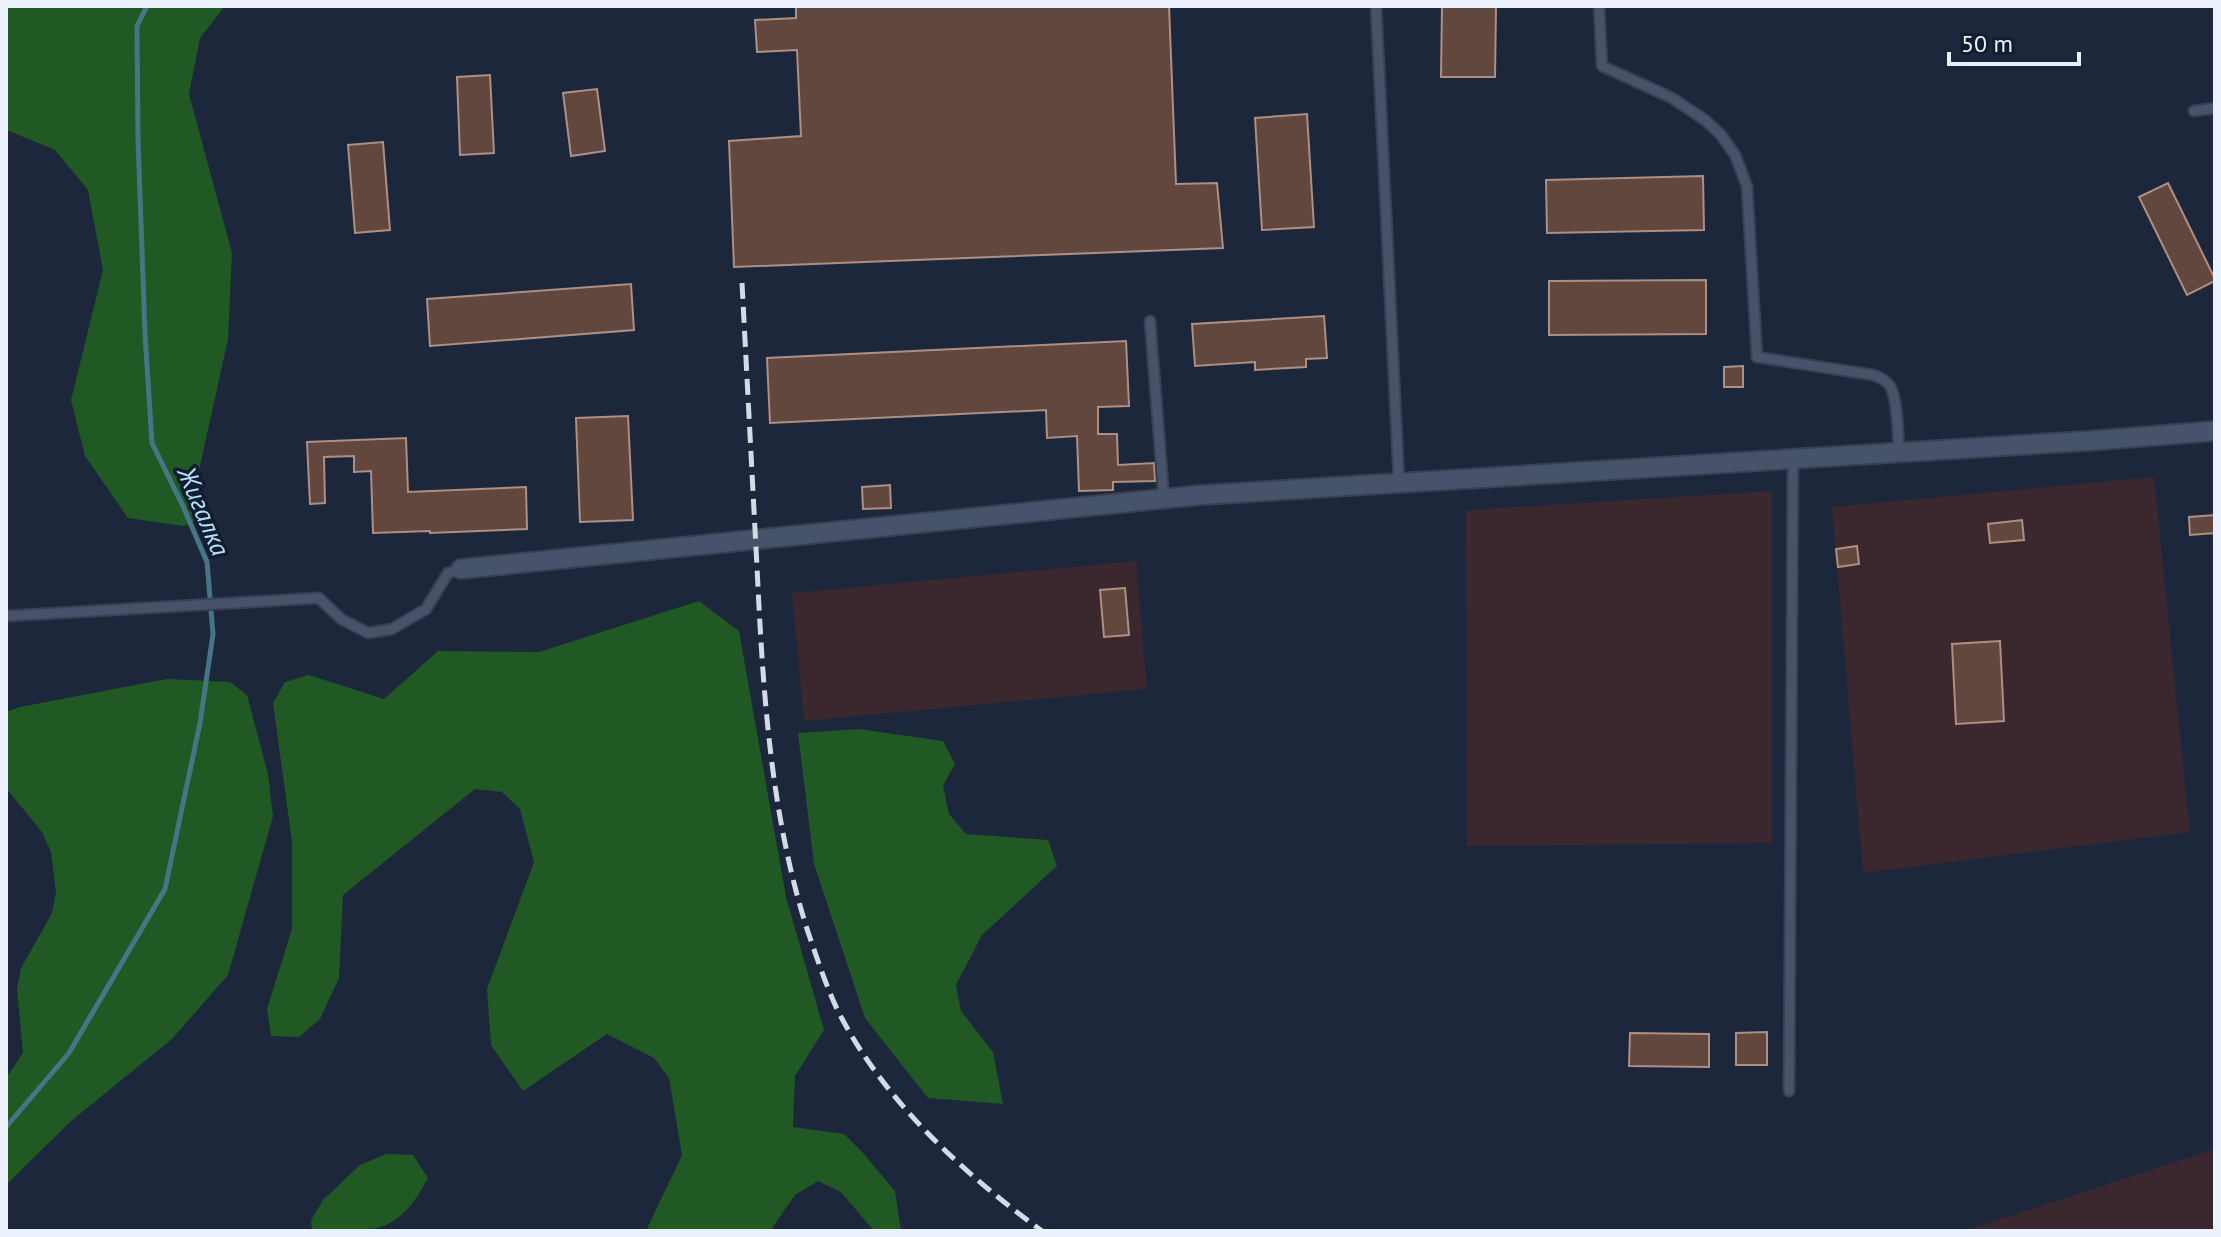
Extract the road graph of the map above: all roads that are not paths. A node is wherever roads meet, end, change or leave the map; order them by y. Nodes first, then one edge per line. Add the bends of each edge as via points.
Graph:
1 (1376, 6) edge
2 (1599, 6) edge
3 (2215, 108) edge
4 (2194, 111) dead end
5 (1150, 321) dead end
6 (2215, 431) edge
7 (1899, 452) junction
8 (1793, 459) junction
9 (1399, 482) junction
10 (1164, 499) junction
11 (461, 569) joint
12 (6, 616) edge
13 (1789, 1091) dead end

1 - 9 lane
2 - 7 lane via 1602,66 1672,98 1705,120 1735,155 1747,186 1757,357 1884,380 1891,387
3 - 4 lane
5 - 10 lane
6 - 7 street
7 - 8 street
8 - 9 street
8 - 13 lane
9 - 10 street
10 - 11 street
11 - 12 lane via 448,573 426,609 392,629 368,633 341,619 319,598

